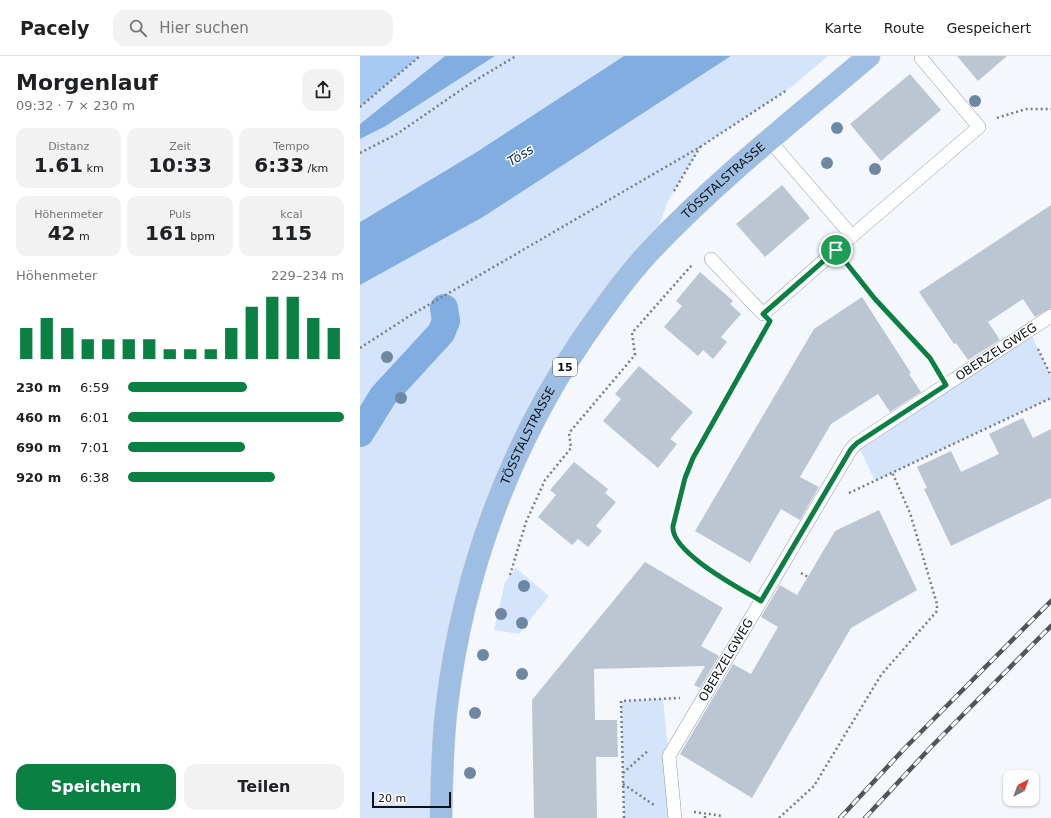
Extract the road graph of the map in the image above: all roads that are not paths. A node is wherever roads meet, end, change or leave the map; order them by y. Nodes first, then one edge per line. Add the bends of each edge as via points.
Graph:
1 (869, 56) edge
2 (921, 58) dead end
3 (770, 141) junction
4 (852, 236) junction
5 (710, 259) road end
6 (1051, 316) edge
7 (674, 814) edge
8 (441, 818) edge

1 - 3 main road, TÖSSTALSTRASSE / 15
2 - 4 lane via 979,127
3 - 4 lane
3 - 8 main road, TÖSSTALSTRASSE / 15 via 683,218 629,275 572,354 530,427 486,531 461,622 447,705
4 - 5 lane via 763,314
6 - 7 lane, OBERZELGWEG via 854,446 669,756

